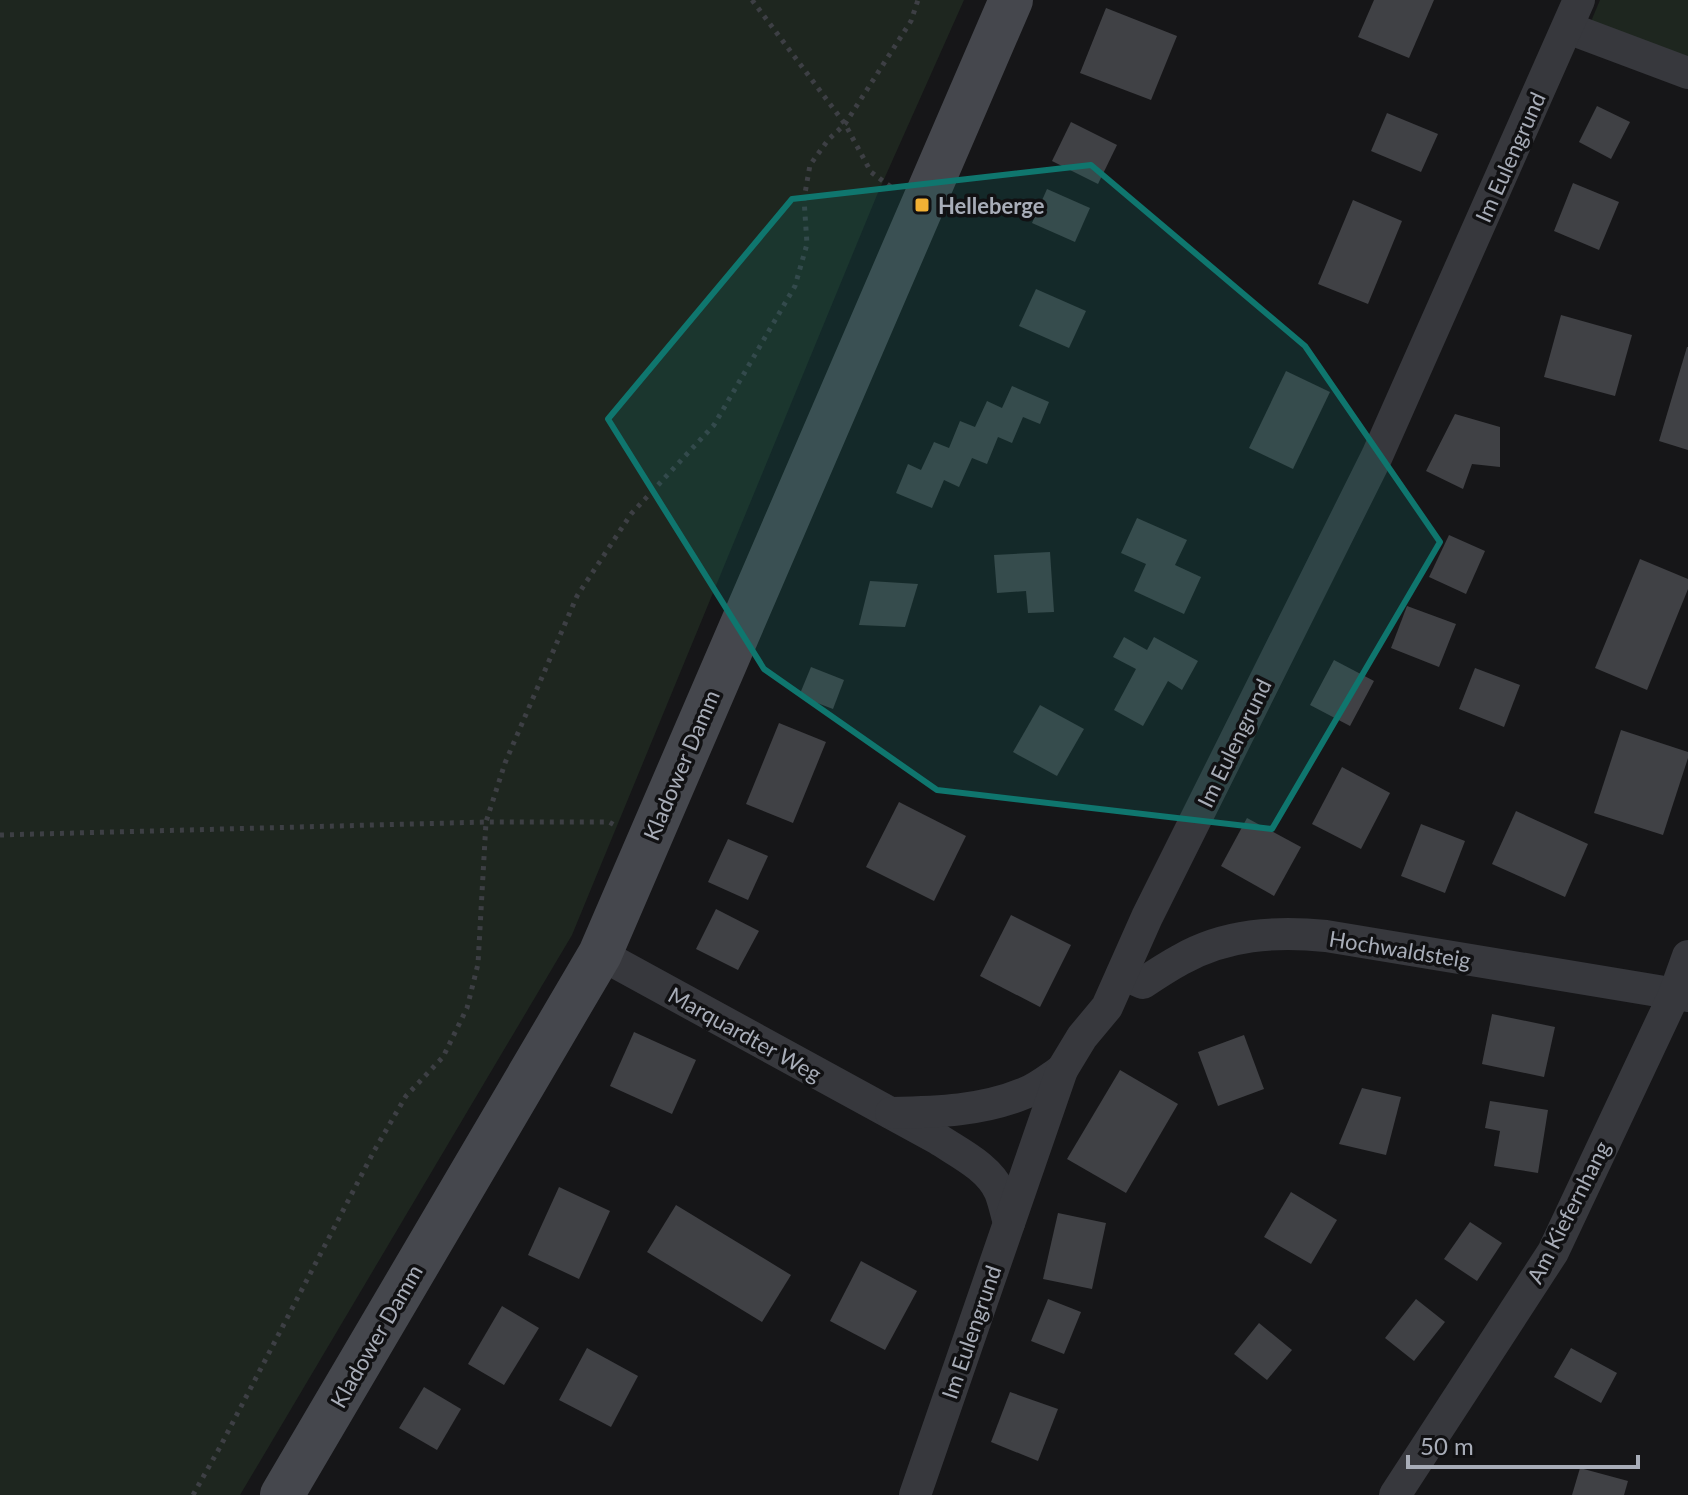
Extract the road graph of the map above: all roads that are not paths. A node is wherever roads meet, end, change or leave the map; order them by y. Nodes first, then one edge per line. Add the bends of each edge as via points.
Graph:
1 (1011, 0) edge
2 (1574, 14) edge
3 (1688, 73) edge
4 (600, 954) junction
5 (1688, 956) edge
6 (1122, 974) junction
7 (1681, 996) edge
8 (1062, 1070) junction
9 (891, 1113) junction
10 (1009, 1223) junction
11 (282, 1495) edge
12 (915, 1495) edge
13 (1395, 1495) edge

1 - 4 main road, Kladower Damm
2 - 3 street
2 - 6 street, Im Eulengrund via 1377,456
4 - 9 street, Marquardter Weg
4 - 11 main road, Kladower Damm
5 - 7 street, Am Kiefernhang
6 - 7 street, Hochwaldsteig via 1143,983 1221,942 1294,933
6 - 8 street, Im Eulengrund via 1107,1007
7 - 13 street, Am Kiefernhang via 1553,1252
8 - 9 street via 1027,1092 992,1104
8 - 10 street, Im Eulengrund
9 - 10 street, Marquardter Weg via 987,1172
10 - 12 street, Im Eulengrund

